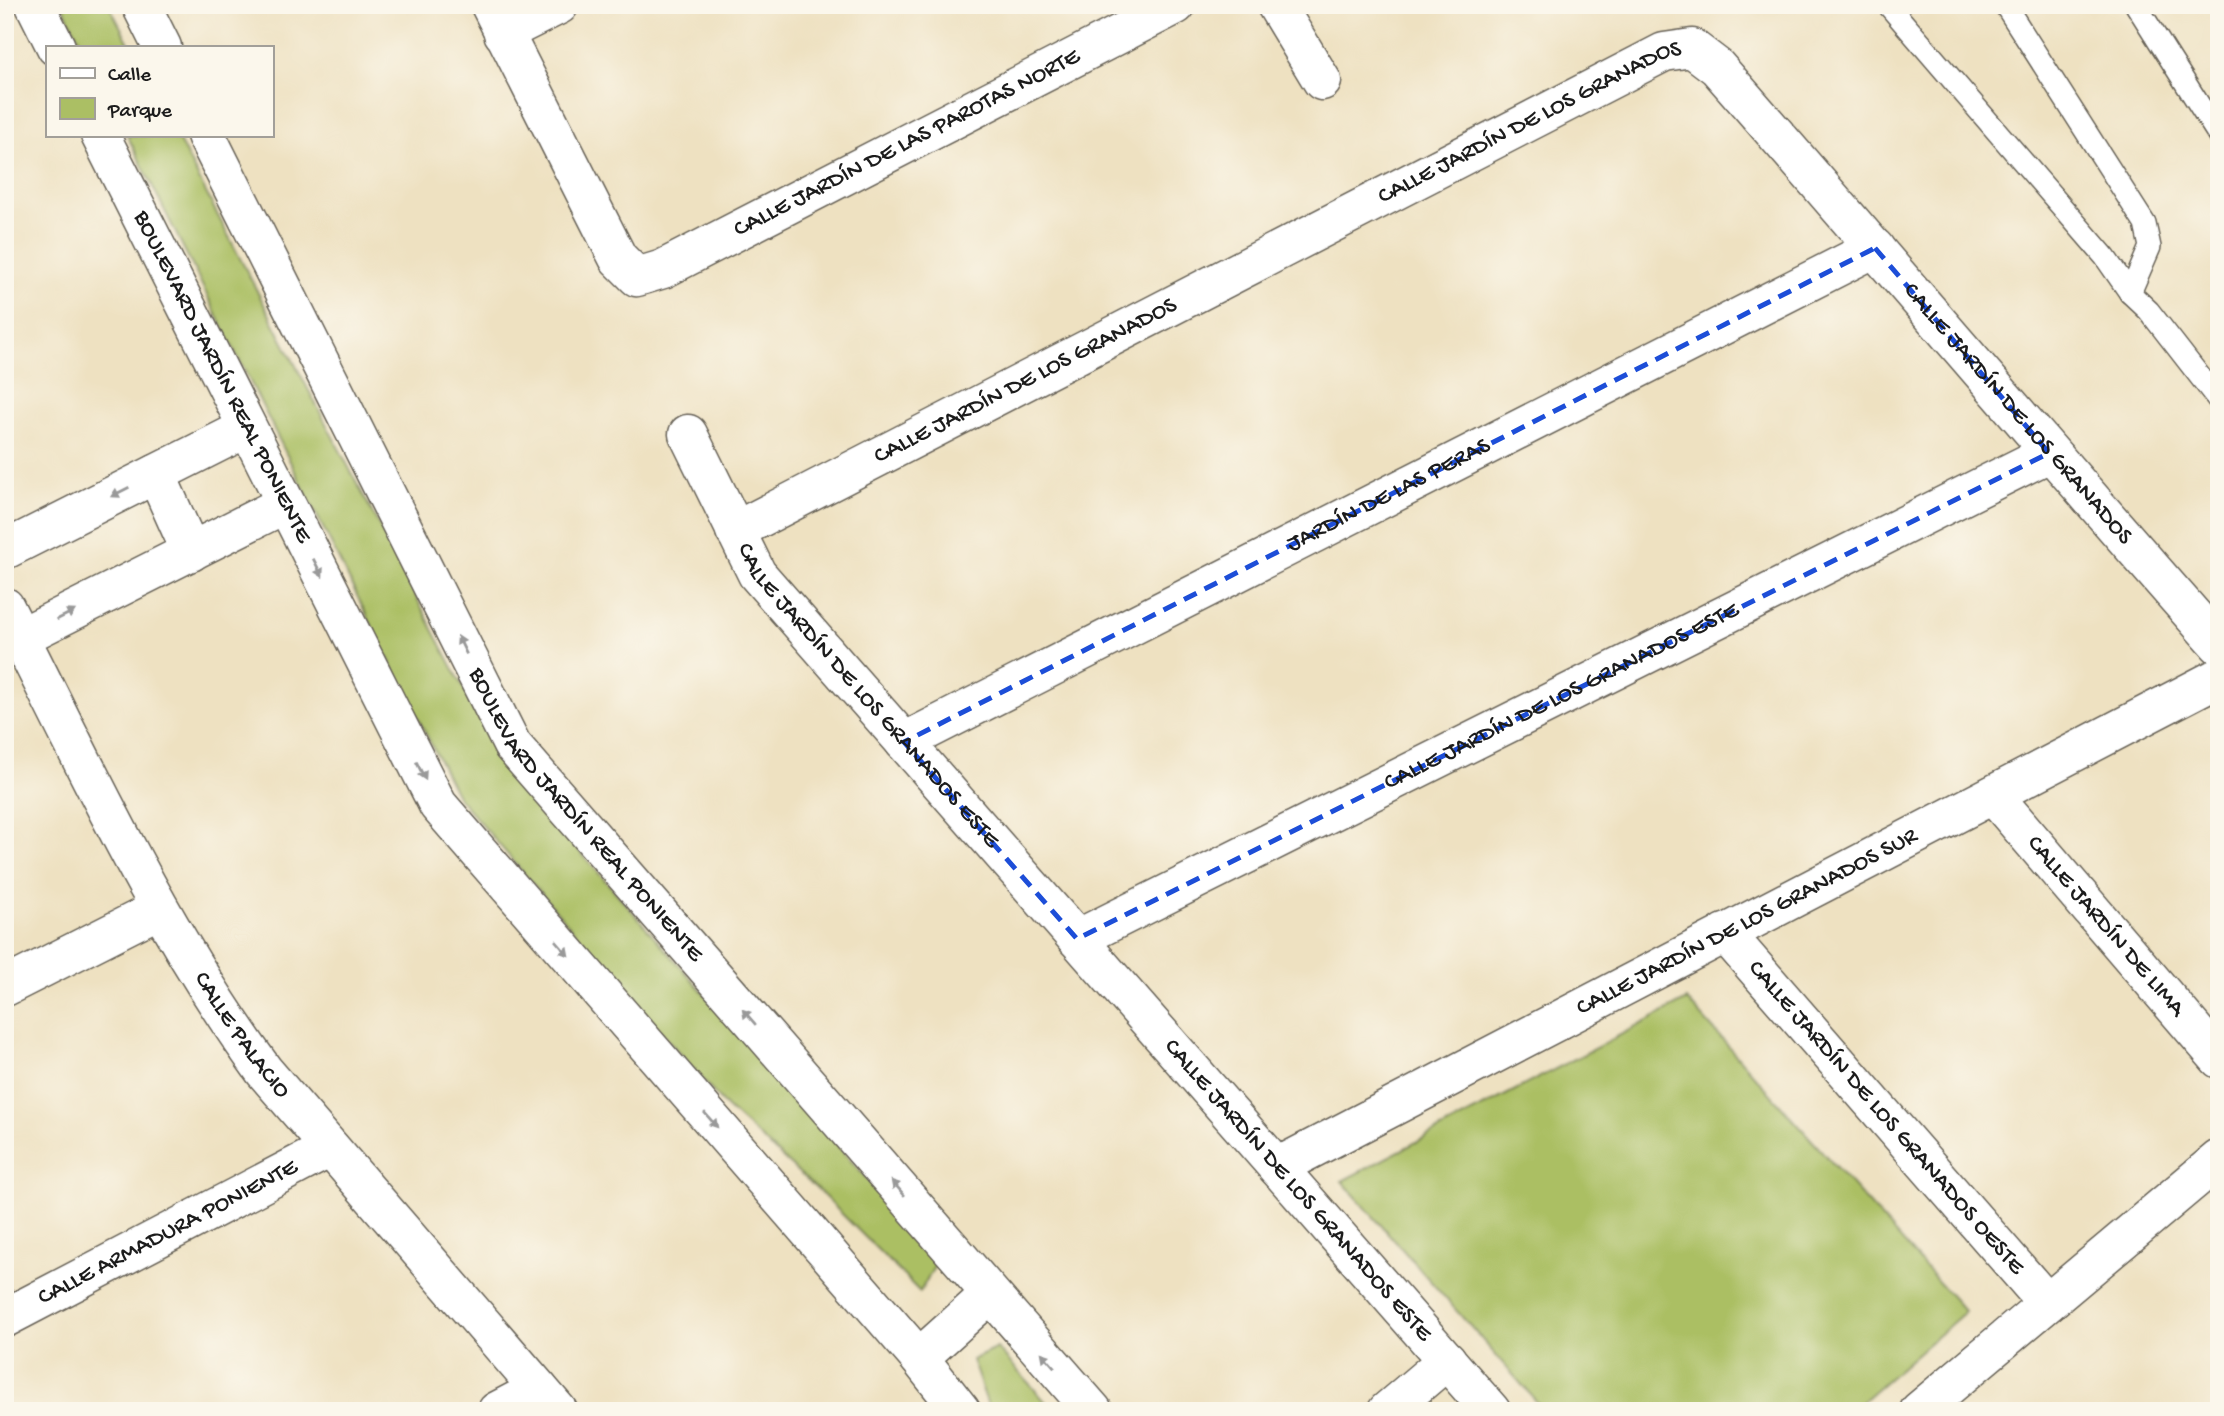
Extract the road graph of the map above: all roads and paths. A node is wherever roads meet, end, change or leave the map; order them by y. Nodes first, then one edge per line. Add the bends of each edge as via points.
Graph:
1 (35, 5) edge
2 (141, 5) edge
3 (559, 5) edge
4 (1176, 5) edge
5 (1276, 5) edge
6 (1888, 5) edge
7 (2005, 5) edge
8 (2136, 5) edge
9 (497, 19) edge
10 (56, 46) edge
11 (162, 46) edge
12 (1322, 81) dead end
13 (101, 136) edge
14 (207, 136) edge
15 (2219, 136) edge
16 (1875, 248) junction
17 (2130, 293) junction
18 (2218, 400) edge
19 (247, 428) junction
20 (688, 434) dead end
21 (2049, 453) junction
22 (156, 474) junction
23 (285, 504) junction
24 (735, 531) junction
25 (5, 550) edge
26 (191, 552) junction
27 (10, 630) edge
28 (2219, 645) edge
29 (2219, 677) edge
30 (904, 741) junction
31 (1993, 795) junction
32 (159, 909) junction
33 (1725, 933) junction
34 (1077, 939) junction
35 (5, 987) edge
36 (2219, 1059) edge
37 (330, 1148) junction
38 (2219, 1159) edge
39 (1277, 1167) junction
40 (990, 1294) junction
41 (2048, 1303) junction
42 (7, 1312) edge
43 (919, 1358) junction
44 (1447, 1360) junction
45 (549, 1400) edge
46 (497, 1411) edge
47 (961, 1411) edge
48 (1093, 1411) edge
49 (1387, 1411) edge
50 (1491, 1411) edge
51 (1919, 1411) edge

1 - 10 street
2 - 11 street
3 - 9 street
4 - 9 street, CALLE JARDÍN DE LAS PAROTAS NORTE via 663,269 637,277 618,258
5 - 12 street
6 - 17 lane via 2105,257
7 - 17 lane via 2145,224 2150,247
8 - 15 lane
13 - 19 street, BOULEVARD JARDÍN REAL PONIENTE
40 -> 14 street, BOULEVARD JARDÍN REAL PONIENTE via 512,745
16 - 21 street, CALLE JARDÍN DE LOS GRANADOS
16 - 24 street, CALLE JARDÍN DE LOS GRANADOS via 1717,67 1692,48 1664,52
16 - 30 street, JARDÍN DE LAS PERAS
17 - 18 lane
19 - 22 street
19 - 23 street, BOULEVARD JARDÍN REAL PONIENTE
20 - 24 street, CALLE JARDÍN DE LOS GRANADOS ESTE
21 - 28 street, CALLE JARDÍN DE LOS GRANADOS
21 - 34 street, CALLE JARDÍN DE LOS GRANADOS ESTE
22 -> 25 street
22 - 26 street
23 - 26 street
23 -> 43 street, BOULEVARD JARDÍN REAL PONIENTE via 438,805
24 - 30 street, CALLE JARDÍN DE LOS GRANADOS ESTE via 757,574
27 -> 26 street
27 - 32 street, CALLE PALACIO
29 - 31 street, CALLE JARDÍN DE LOS GRANADOS SUR
30 - 34 street, CALLE JARDÍN DE LOS GRANADOS ESTE
31 - 33 street, CALLE JARDÍN DE LOS GRANADOS SUR
31 - 36 street, CALLE JARDÍN DE LIMA
32 - 35 street
32 - 37 street, CALLE PALACIO via 228,1021
33 - 39 street, CALLE JARDÍN DE LOS GRANADOS SUR
33 - 41 street, CALLE JARDÍN DE LOS GRANADOS OESTE
34 - 39 street, CALLE JARDÍN DE LOS GRANADOS ESTE
37 - 42 street, CALLE ARMADURA PONIENTE
37 - 45 street, CALLE PALACIO
38 - 41 street
39 - 44 street, CALLE JARDÍN DE LOS GRANADOS ESTE
40 - 43 street
48 -> 40 street, BOULEVARD JARDÍN REAL PONIENTE
41 - 51 street
43 - 47 street, BOULEVARD JARDÍN REAL PONIENTE
44 - 49 street
44 - 50 street, CALLE JARDÍN DE LOS GRANADOS ESTE
45 - 46 street

